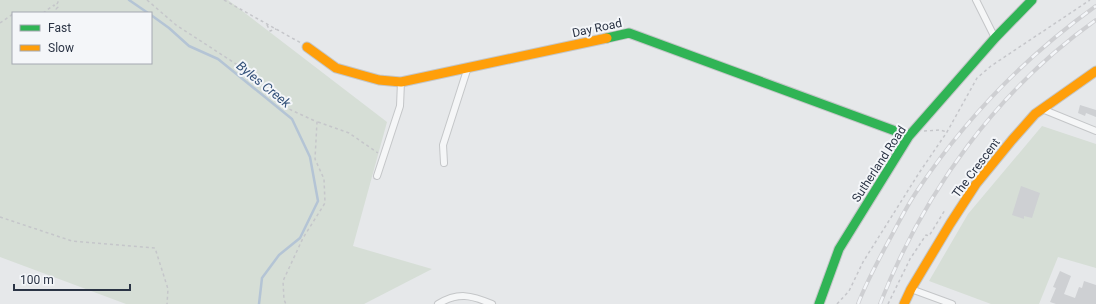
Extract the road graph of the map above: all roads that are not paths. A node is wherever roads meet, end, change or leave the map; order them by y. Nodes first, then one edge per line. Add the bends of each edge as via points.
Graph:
1 (976, 0) edge
2 (1032, 0) edge
3 (995, 38) junction
4 (307, 47) road end
5 (468, 67) junction
6 (1096, 72) edge
7 (401, 82) junction
8 (1042, 109) junction
9 (1096, 131) edge
10 (909, 136) junction
11 (444, 163) dead end
12 (377, 176) dead end
13 (911, 289) junction
14 (438, 304) edge
15 (492, 304) edge
16 (819, 304) edge
17 (904, 304) edge
18 (952, 304) edge

1 - 3 street
2 - 3 street, Sutherland Road
3 - 10 street, Sutherland Road
4 - 7 street, Day Road via 336,68 379,80
5 - 7 street, Day Road
5 - 10 street, Day Road via 629,33
5 - 11 street via 443,146
6 - 8 street, The Crescent
7 - 12 street via 400,106
8 - 9 street
8 - 13 street, The Crescent via 1029,120 976,184
10 - 16 street, Sutherland Road via 839,249
13 - 17 street, The Crescent
13 - 18 street
14 - 15 street via 461,296 473,297

